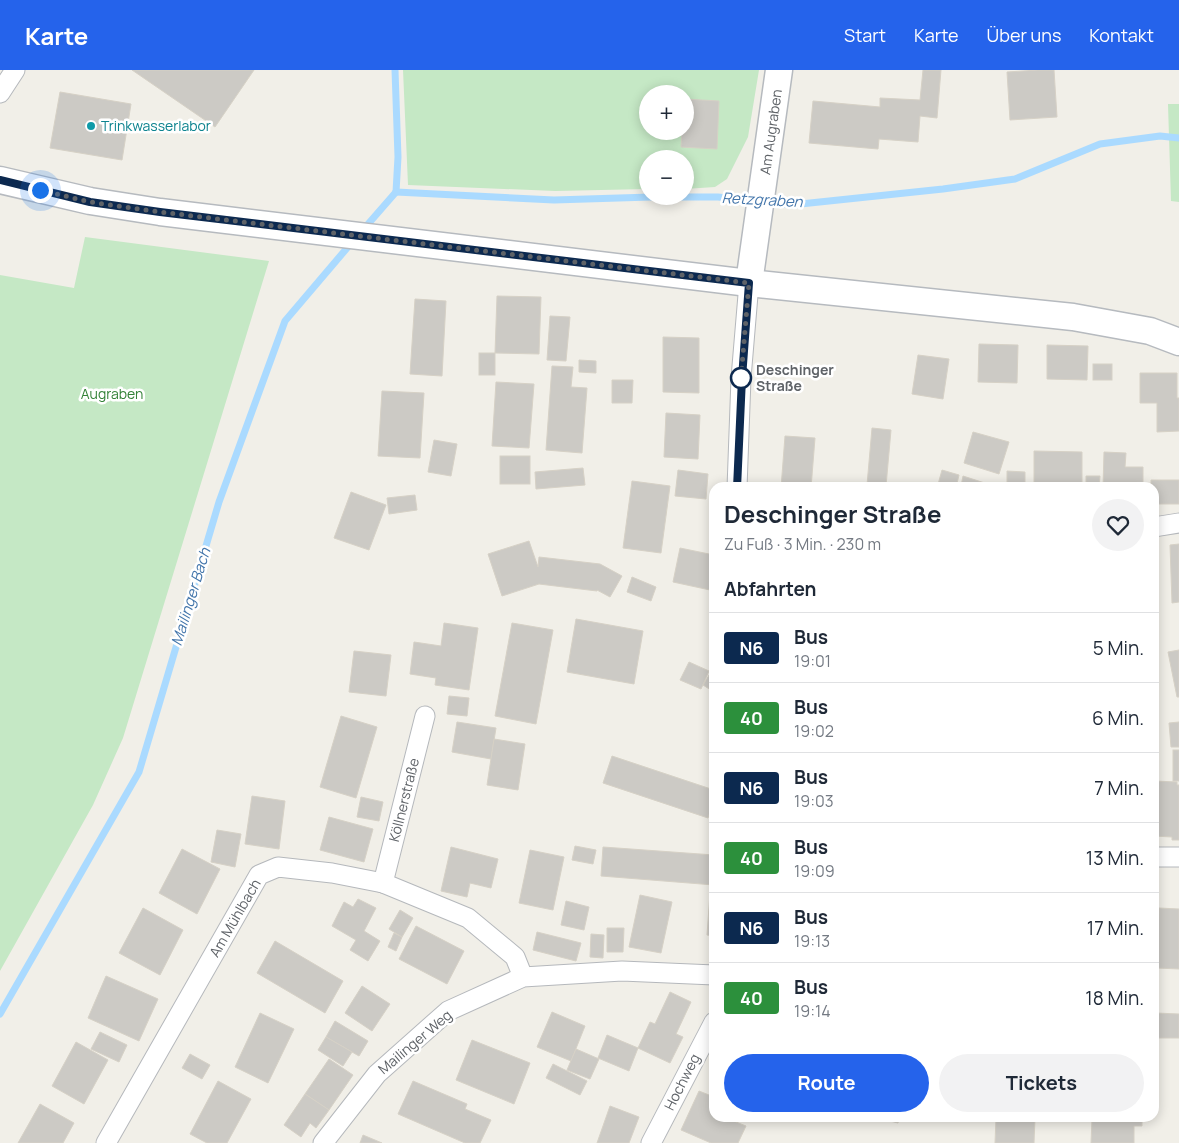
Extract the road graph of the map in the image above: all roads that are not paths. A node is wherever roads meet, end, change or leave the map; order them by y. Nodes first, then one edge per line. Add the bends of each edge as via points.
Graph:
1 (14, 70) edge
2 (779, 70) edge
3 (0, 92) edge
4 (0, 180) edge
5 (749, 283) junction
6 (1179, 342) edge
7 (737, 482) edge
8 (1179, 523) edge
9 (1159, 526) edge
10 (425, 716) dead end
11 (1159, 856) edge
12 (1179, 857) edge
13 (383, 883) junction
14 (709, 975) edge
15 (523, 977) junction
16 (709, 1032) edge
17 (106, 1143) edge
18 (323, 1143) edge
19 (651, 1143) edge

1 - 3 street
2 - 5 street, Am Augraben
4 - 5 street via 90,202 160,212
5 - 6 street via 1073,317 1150,332
5 - 7 street
8 - 9 street
10 - 13 street, Köllnerstraße
11 - 12 street
13 - 15 street, Am Mühlbach via 468,918 515,957
13 - 17 street, Am Mühlbach via 278,867 259,875
14 - 15 street, Mailinger Weg via 622,970
15 - 18 street, Mailinger Weg via 448,1011 377,1074
16 - 19 street, Hochweg

